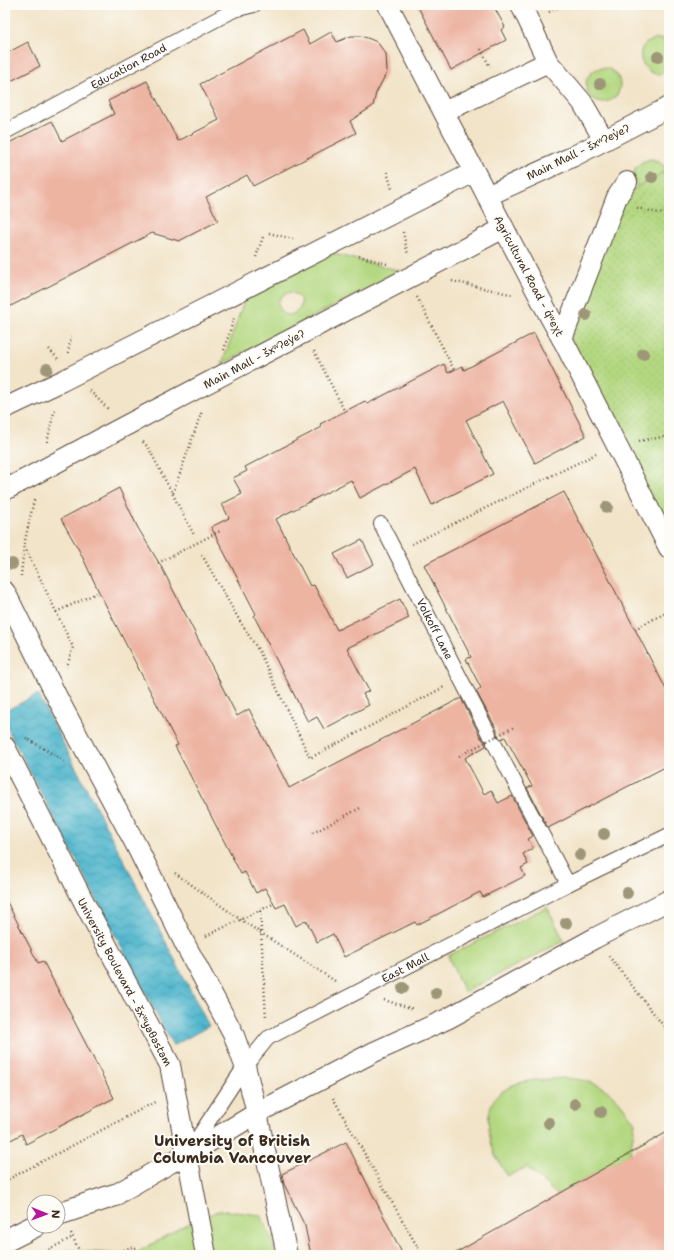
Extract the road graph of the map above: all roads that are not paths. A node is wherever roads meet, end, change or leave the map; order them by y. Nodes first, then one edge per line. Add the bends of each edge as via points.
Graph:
1 (254, 5) edge
2 (388, 5) edge
3 (521, 5) edge
4 (548, 62) junction
5 (669, 107) edge
6 (444, 112) junction
7 (5, 132) edge
8 (604, 140) junction
9 (474, 172) junction
10 (627, 182) dead end
11 (487, 196) junction
12 (504, 228) junction
13 (562, 340) junction
14 (5, 408) edge
15 (5, 490) edge
16 (381, 524) dead end
17 (669, 548) edge
18 (5, 592) edge
19 (5, 746) edge
20 (669, 835) edge
21 (568, 884) junction
22 (669, 900) edge
23 (245, 1066) junction
24 (257, 1113) junction
25 (187, 1155) junction
26 (115, 1195) joint
27 (66, 1211) edge
28 (26, 1231) edge
29 (5, 1242) edge
30 (206, 1255) edge
31 (287, 1255) edge

1 - 7 lane, Education Road via 234,10
2 - 6 street, Agricultural Road - q̓ʷeχt
3 - 4 street
4 - 6 street
4 - 8 street via 582,102
5 - 8 street, Main Mall - šxʷʔey̓eʔ
6 - 9 street, Agricultural Road - q̓ʷeχt
8 - 11 street, Main Mall - šxʷʔey̓eʔ
9 - 11 street, Agricultural Road - q̓ʷeχt
9 - 14 street
10 - 13 street via 617,197
11 - 12 street, Agricultural Road - q̓ʷeχt
12 - 13 street, Agricultural Road - q̓ʷeχt
12 - 15 street, Main Mall - šxʷʔey̓eʔ
13 - 17 street, Agricultural Road - q̓ʷeχt
16 - 21 lane, Volkoff Lane
18 - 23 street via 58,699 233,1033
19 - 25 street, University Boulevard - šxʷyəθəstəm via 82,899 170,1064
20 - 21 lane, East Mall
21 - 23 lane, East Mall via 268,1038
22 - 24 street via 447,1019 374,1052
23 - 24 street
23 - 25 lane, East Mall
24 - 25 street
24 - 31 street
25 - 26 street
25 - 30 street, University Boulevard - šxʷyəθəstəm
26 - 27 street
28 - 29 street

